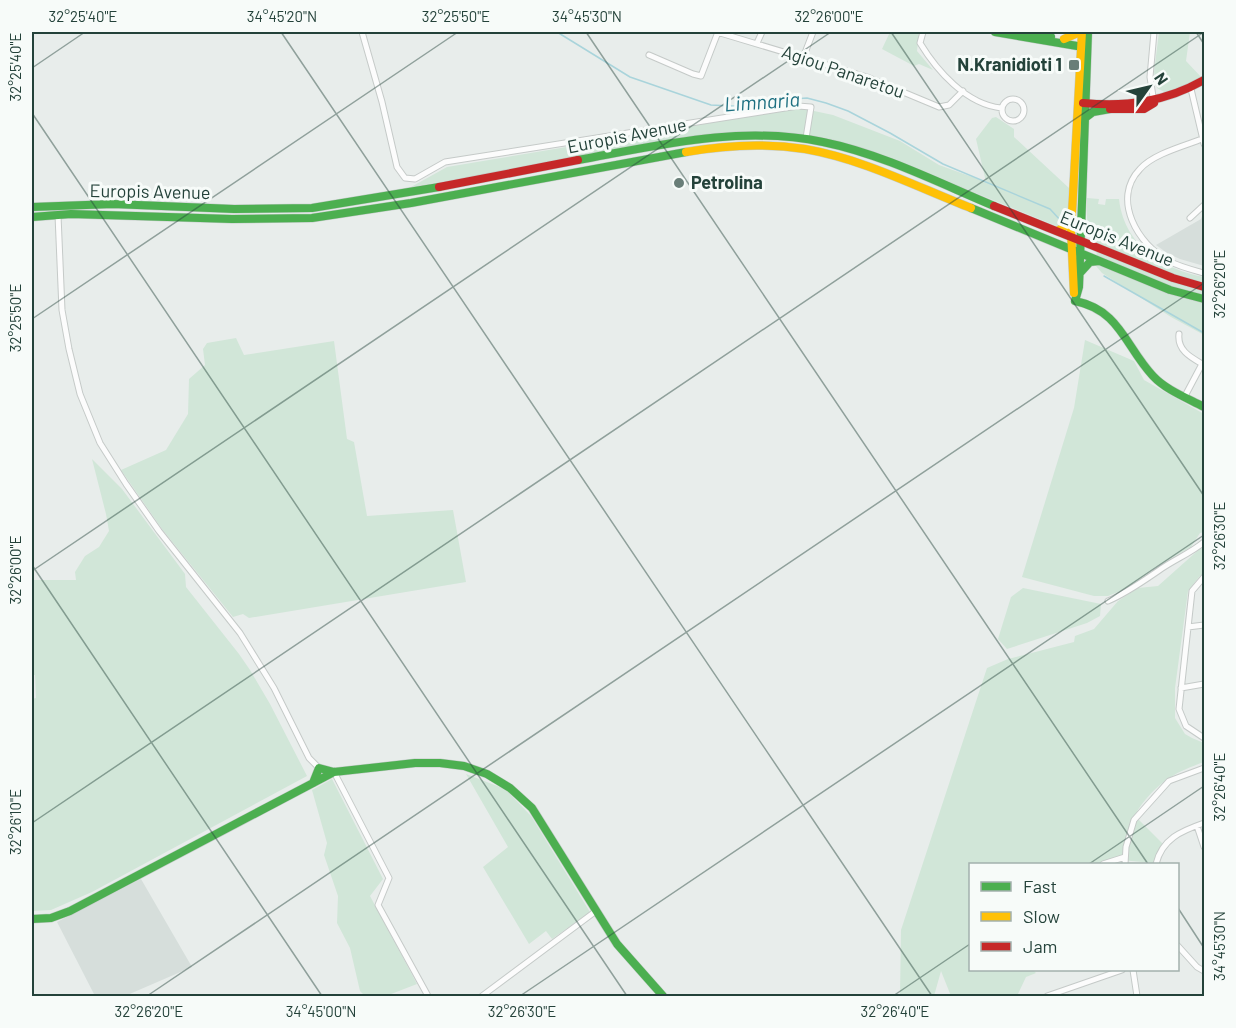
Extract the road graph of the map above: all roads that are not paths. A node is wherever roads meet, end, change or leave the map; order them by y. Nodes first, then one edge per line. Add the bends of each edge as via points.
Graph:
1 (362, 32) edge
2 (718, 32) edge
3 (762, 32) edge
4 (813, 32) edge
5 (923, 32) edge
6 (995, 32) edge
7 (1026, 32) edge
8 (1081, 32) edge
9 (1089, 32) edge
10 (1154, 32) edge
11 (1064, 39) junction
12 (757, 43) junction
13 (1084, 45) junction
14 (649, 55) dead end
15 (803, 58) junction
16 (1204, 80) edge
17 (1191, 88) junction
18 (963, 92) junction
19 (1154, 102) junction
20 (1081, 105) junction
21 (1002, 108) junction
22 (1110, 110) junction
23 (1085, 118) junction
24 (806, 138) junction
25 (1203, 141) edge
26 (1204, 205) edge
27 (32, 207) edge
28 (58, 215) junction
29 (32, 217) edge
30 (1072, 217) junction
31 (1190, 218) dead end
32 (1057, 231) junction
33 (1071, 238) junction
34 (1080, 241) junction
35 (1076, 251) junction
36 (1102, 261) junction
37 (1204, 273) edge
38 (1079, 274) junction
39 (1204, 287) edge
40 (1204, 299) edge
41 (1075, 301) junction
42 (1179, 334) dead end
43 (1203, 365) edge
44 (1185, 396) junction
45 (1204, 407) edge
46 (1204, 542) edge
47 (1204, 577) edge
48 (1108, 601) dead end
49 (1204, 625) edge
50 (1188, 627) junction
51 (1204, 684) edge
52 (1181, 688) junction
53 (1204, 738) edge
54 (320, 768) junction
55 (1204, 768) edge
56 (334, 772) junction
57 (313, 783) junction
58 (1204, 823) edge
59 (1197, 826) junction
60 (1204, 848) edge
61 (1125, 857) junction
62 (1106, 863) edge
63 (1125, 863) edge
64 (1156, 863) edge
65 (596, 911) junction
66 (32, 919) edge
67 (1179, 947) edge
68 (1116, 971) edge
69 (1133, 971) edge
70 (1204, 971) edge
71 (428, 996) edge
72 (482, 996) edge
73 (663, 996) edge
74 (1047, 996) edge
75 (1137, 996) edge

1 - 24 street via 397,167 409,179 445,162 798,106 810,107
2 - 12 street, Agiou Panaretou
2 - 14 street via 701,76
3 - 12 street
4 - 15 street
5 - 18 street via 920,43 931,61
6 - 13 main road
7 - 11 main road
8 - 11 main road
8 - 13 main road
9 - 13 main road
10 - 19 street via 1150,76
11 - 13 main road
12 - 15 street, Agiou Panaretou
13 - 20 main road
15 - 18 street, Agiou Panaretou via 867,77 939,107 949,105
16 - 17 main road
17 - 19 main road
17 - 25 street
18 - 21 street via 987,106
19 - 20 main road
19 - 22 main road via 1144,109
20 - 22 main road
20 - 23 main road
20 - 30 main road
21 - 21 street via 1006,101 1015,99 1022,104 1024,113 1019,120 1010,122 1003,116
22 - 23 main road via 1093,112
23 - 34 main road
24 - 27 main road, Europis Avenue via 698,138 312,208 112,204
24 - 32 main road, Europis Avenue via 864,153
25 - 37 street via 1148,161 1132,178 1127,198 1130,215 1149,246 1169,261
26 - 31 street
28 - 29 main road, Europis Avenue
28 - 35 main road, Europis Avenue via 312,218 683,152 762,146 799,148 878,170
28 - 54 street via 67,339 80,394 100,443 159,531 240,633 274,688 309,758
30 - 32 main road via 1068,225
30 - 33 main road
32 - 33 main road, Europis Avenue
33 - 34 main road, Europis Avenue
33 - 35 main road
34 - 35 main road
34 - 39 main road, Europis Avenue
35 - 36 main road, Europis Avenue
35 - 38 main road
35 - 41 main road
36 - 38 main road via 1091,261
36 - 40 main road, Europis Avenue via 1170,290
38 - 41 main road
41 - 44 main road via 1103,310 1152,376
42 - 43 street via 1182,350
43 - 44 street
44 - 45 main road
46 - 48 street
47 - 50 street via 1192,591
49 - 50 street
50 - 52 street
51 - 52 street
52 - 53 street via 1182,718 1186,726
54 - 56 main road
54 - 57 main road
55 - 61 street via 1169,781 1152,798 1134,820
56 - 57 main road
56 - 65 main road via 434,762 461,765 497,777 532,808
56 - 71 street via 389,878 378,905
57 - 66 main road via 70,910 51,918
58 - 59 street
59 - 60 street
59 - 64 street via 1172,838
61 - 62 street
61 - 63 street
65 - 72 street
65 - 73 main road via 621,949
67 - 70 street
68 - 74 street
69 - 75 street

